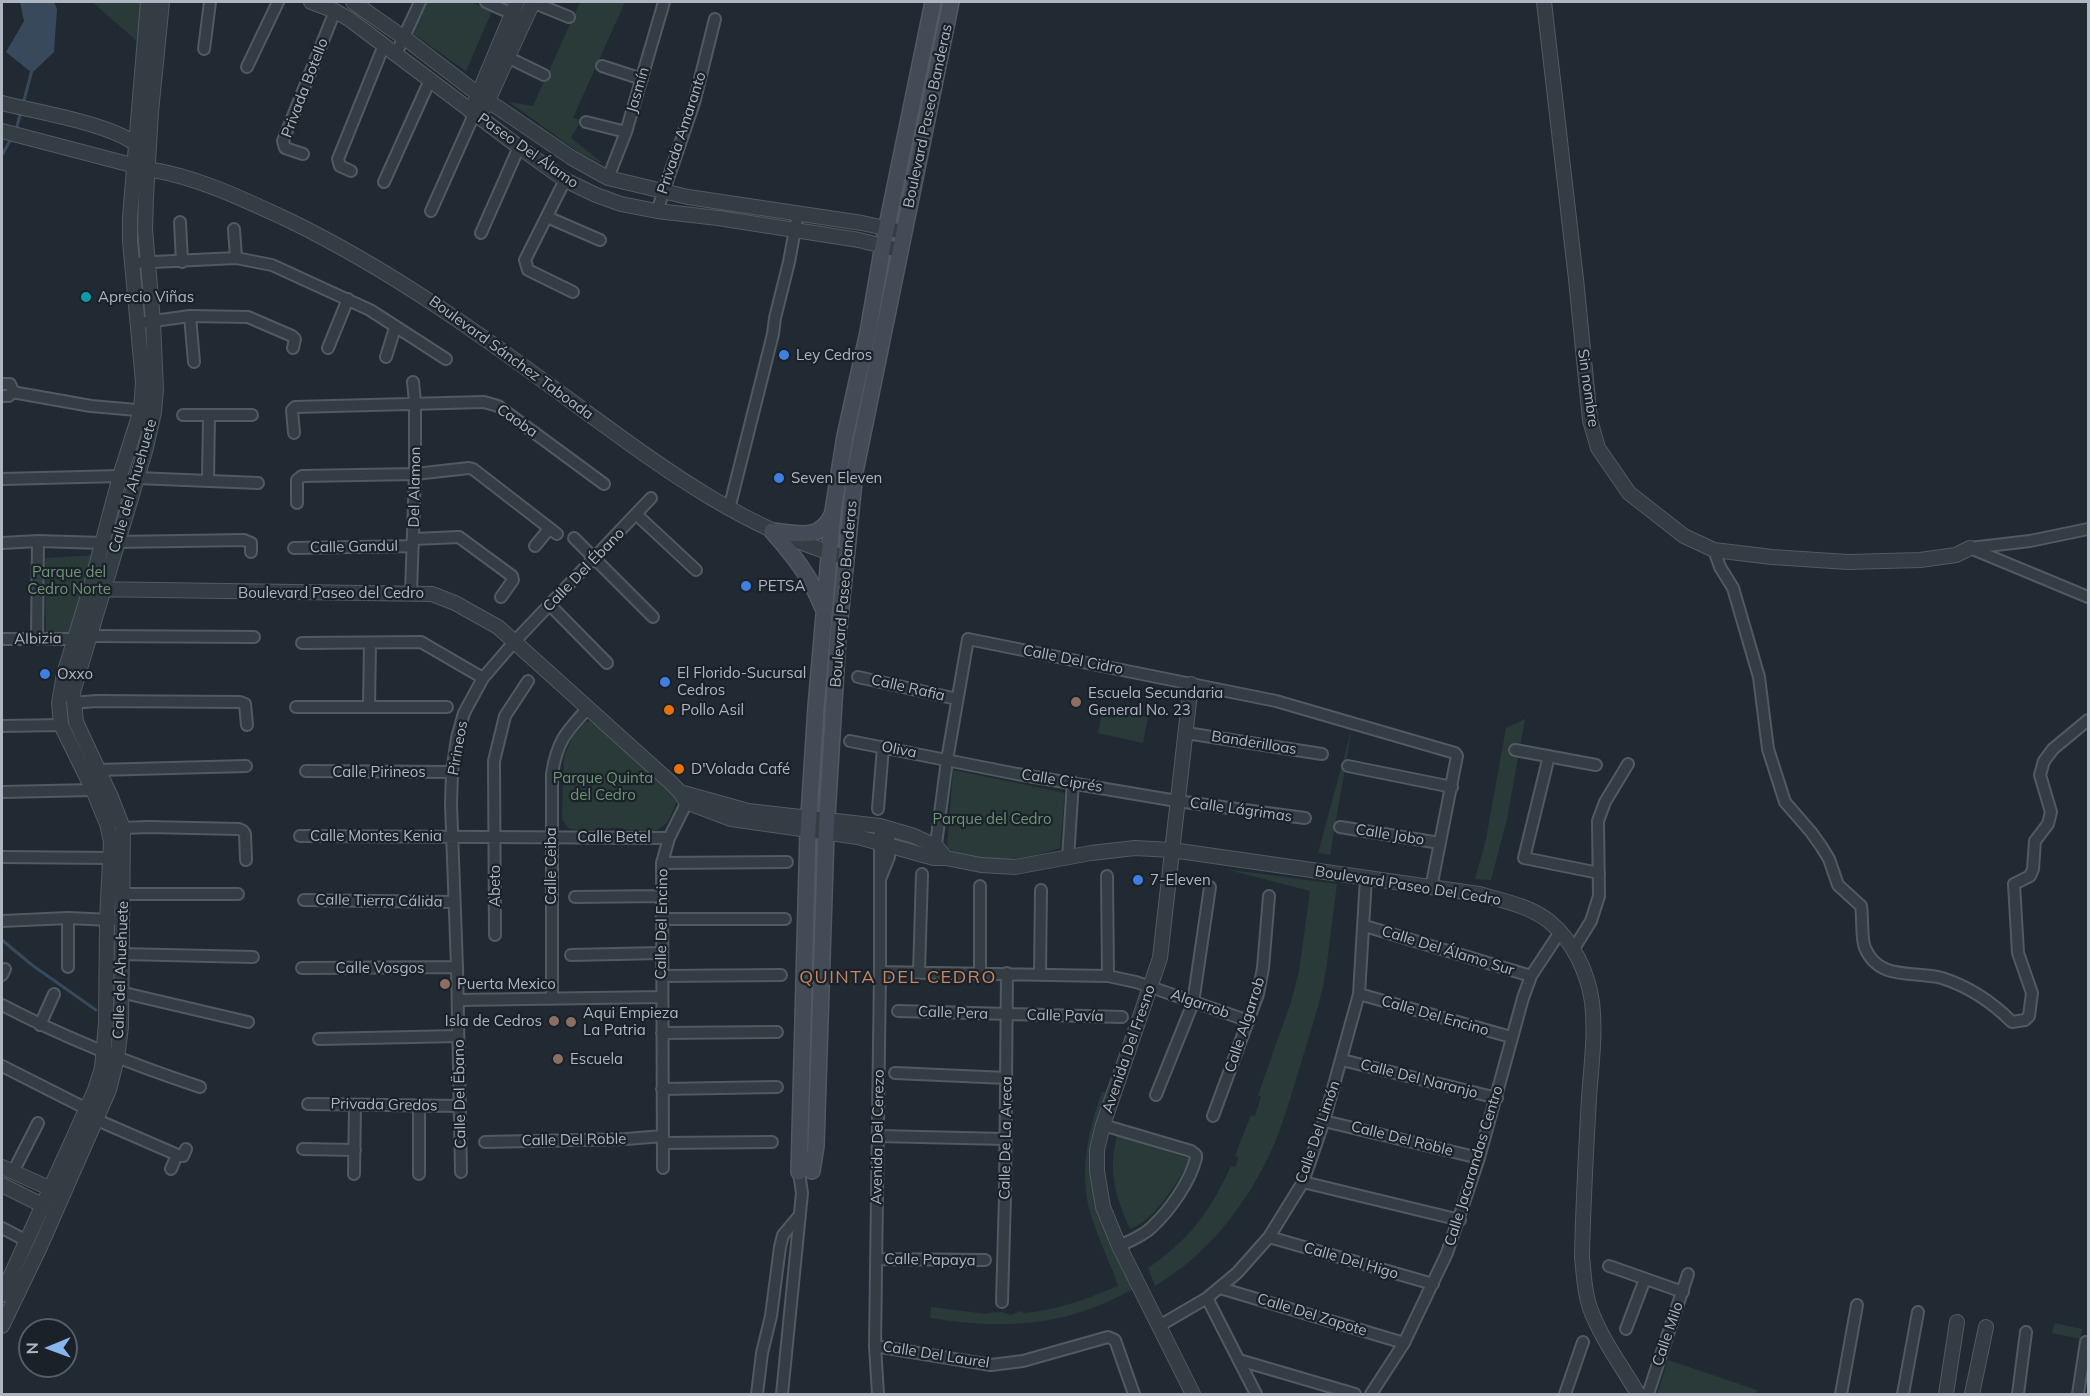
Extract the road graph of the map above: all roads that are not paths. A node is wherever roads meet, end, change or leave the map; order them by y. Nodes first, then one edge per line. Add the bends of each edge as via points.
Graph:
1 (148, 2) edge
2 (162, 2) edge
3 (210, 2) edge
4 (278, 2) edge
5 (311, 2) edge
6 (355, 2) edge
7 (420, 2) edge
8 (486, 2) edge
9 (532, 2) edge
10 (664, 2) edge
11 (933, 2) edge
12 (951, 2) edge
13 (1544, 2) edge
14 (335, 11) junction
15 (518, 11) edge
16 (569, 17) dead end
17 (715, 19) dead end
18 (405, 38) junction
19 (384, 45) junction
20 (204, 49) dead end
21 (396, 54) junction
22 (507, 57) junction
23 (602, 66) dead end
24 (247, 67) dead end
25 (544, 75) dead end
26 (642, 79) junction
27 (430, 80) junction
28 (483, 98) junction
29 (2, 103) edge
30 (474, 115) junction
31 (586, 122) dead end
32 (2, 131) edge
33 (626, 132) junction
34 (135, 143) junction
35 (519, 147) junction
36 (303, 154) dead end
37 (143, 163) junction
38 (351, 171) dead end
39 (608, 178) junction
40 (565, 180) junction
41 (384, 182) dead end
42 (663, 193) junction
43 (688, 197) junction
44 (431, 211) dead end
45 (657, 211) junction
46 (798, 213) junction
47 (685, 216) junction
48 (547, 217) junction
49 (180, 222) dead end
50 (886, 227) junction
51 (234, 230) dead end
52 (795, 231) junction
53 (903, 232) junction
54 (481, 233) dead end
55 (600, 240) dead end
56 (883, 245) junction
57 (899, 250) junction
58 (236, 258) junction
59 (182, 262) junction
60 (132, 263) junction
61 (147, 263) junction
62 (573, 292) dead end
63 (348, 299) junction
64 (190, 316) junction
65 (146, 322) junction
66 (395, 328) junction
67 (292, 348) dead end
68 (328, 348) dead end
69 (386, 357) dead end
70 (446, 359) dead end
71 (194, 362) dead end
72 (413, 382) dead end
73 (2, 384) edge
74 (7, 394) edge
75 (415, 402) junction
76 (147, 411) junction
77 (183, 415) dead end
78 (209, 415) junction
79 (252, 415) dead end
80 (294, 433) dead end
81 (415, 474) junction
82 (120, 476) junction
83 (136, 478) junction
84 (2, 479) edge
85 (208, 481) junction
86 (258, 483) dead end
87 (604, 484) dead end
88 (651, 498) dead end
89 (297, 503) dead end
90 (729, 509) junction
91 (833, 511) junction
92 (637, 514) junction
93 (2088, 529) edge
94 (772, 531) junction
95 (573, 538) dead end
96 (38, 541) junction
97 (110, 542) junction
98 (414, 542) junction
99 (2, 543) edge
100 (535, 546) dead end
101 (294, 548) dead end
102 (1970, 548) junction
103 (1714, 550) junction
104 (251, 552) dead end
105 (829, 552) junction
106 (846, 557) junction
107 (594, 558) junction
108 (696, 570) dead end
109 (97, 590) junction
110 (411, 593) junction
111 (501, 597) dead end
112 (2088, 597) edge
113 (550, 605) junction
114 (824, 611) junction
115 (653, 616) dead end
116 (90, 636) junction
117 (254, 637) dead end
118 (2, 639) edge
119 (37, 639) junction
120 (74, 639) junction
121 (515, 641) junction
122 (302, 643) dead end
123 (370, 643) junction
124 (608, 663) dead end
125 (858, 676) dead end
126 (483, 678) junction
127 (528, 681) dead end
128 (1191, 684) junction
129 (957, 699) junction
130 (73, 703) junction
131 (296, 707) dead end
132 (369, 707) junction
133 (447, 707) dead end
134 (588, 708) junction
135 (2088, 720) edge
136 (61, 725) junction
137 (247, 725) dead end
138 (2, 726) edge
139 (1186, 733) junction
140 (850, 741) dead end
141 (883, 747) junction
142 (1515, 750) dead end
143 (1322, 754) dead end
144 (1548, 756) junction
145 (947, 760) junction
146 (1628, 764) dead end
147 (1596, 765) dead end
148 (246, 766) dead end
149 (1348, 766) dead end
150 (97, 770) junction
151 (306, 771) dead end
152 (452, 772) junction
153 (1073, 783) junction
154 (1452, 786) junction
155 (93, 790) junction
156 (2, 792) edge
157 (686, 796) junction
158 (1177, 801) junction
159 (878, 809) dead end
160 (1305, 819) dead end
161 (808, 824) junction
162 (827, 826) junction
163 (884, 827) junction
164 (1340, 827) dead end
165 (123, 828) junction
166 (300, 836) dead end
167 (452, 836) junction
168 (494, 836) junction
169 (551, 837) junction
170 (669, 838) junction
171 (884, 843) junction
172 (1440, 843) junction
173 (1172, 850) junction
174 (939, 854) junction
175 (2, 857) edge
176 (110, 858) junction
177 (1068, 858) junction
178 (246, 860) dead end
179 (787, 862) dead end
180 (662, 863) junction
181 (1599, 873) junction
182 (922, 874) dead end
183 (1107, 876) dead end
184 (1366, 878) junction
185 (980, 886) dead end
186 (1210, 887) dead end
187 (1431, 888) junction
188 (1041, 890) dead end
189 (123, 894) junction
190 (237, 894) dead end
191 (661, 896) junction
192 (1269, 896) dead end
193 (574, 897) dead end
194 (304, 900) dead end
195 (453, 902) junction
196 (68, 918) junction
197 (661, 919) junction
198 (785, 919) dead end
199 (107, 920) junction
200 (2, 921) edge
201 (122, 922) junction
202 (1365, 926) junction
203 (1560, 932) junction
204 (495, 935) dead end
205 (1573, 950) junction
206 (661, 953) junction
207 (122, 954) junction
208 (571, 955) dead end
209 (253, 957) dead end
210 (68, 967) dead end
211 (457, 967) junction
212 (302, 968) dead end
213 (880, 972) junction
214 (919, 972) junction
215 (980, 972) junction
216 (1007, 973) junction
217 (1040, 974) junction
218 (781, 975) dead end
219 (661, 976) junction
220 (1108, 976) junction
221 (1531, 976) junction
222 (1150, 987) junction
223 (120, 992) junction
224 (54, 994) dead end
225 (1359, 994) junction
226 (661, 997) junction
227 (552, 999) junction
228 (458, 1000) junction
229 (1193, 1003) junction
230 (2, 1005) edge
231 (898, 1011) dead end
232 (1008, 1015) junction
233 (1122, 1017) dead end
234 (1249, 1021) junction
235 (248, 1022) dead end
236 (40, 1025) junction
237 (777, 1032) dead end
238 (662, 1033) junction
239 (458, 1036) junction
240 (1511, 1037) junction
241 (319, 1039) dead end
242 (111, 1056) junction
243 (1342, 1060) junction
244 (2, 1066) edge
245 (895, 1073) dead end
246 (1007, 1078) junction
247 (200, 1087) dead end
248 (777, 1087) dead end
249 (662, 1089) junction
250 (1156, 1095) dead end
251 (1497, 1098) junction
252 (308, 1104) dead end
253 (355, 1105) junction
254 (419, 1105) junction
255 (460, 1106) junction
256 (87, 1108) junction
257 (1213, 1116) dead end
258 (97, 1120) junction
259 (1324, 1120) junction
260 (38, 1123) dead end
261 (1103, 1125) junction
262 (878, 1136) junction
263 (1005, 1138) junction
264 (663, 1140) junction
265 (485, 1142) dead end
266 (772, 1142) dead end
267 (303, 1149) dead end
268 (355, 1150) junction
269 (1479, 1158) junction
270 (663, 1168) dead end
271 (7, 1169) edge
272 (171, 1169) dead end
273 (805, 1171) junction
274 (461, 1172) dead end
275 (354, 1174) dead end
276 (419, 1174) dead end
277 (1303, 1182) junction
278 (2, 1185) edge
279 (49, 1189) junction
280 (63, 1194) junction
281 (42, 1205) junction
282 (56, 1211) junction
283 (799, 1216) junction
284 (1460, 1220) junction
285 (2, 1228) edge
286 (1269, 1237) junction
287 (27, 1241) junction
288 (1119, 1246) junction
289 (876, 1259) junction
290 (985, 1260) dead end
291 (1609, 1266) dead end
292 (1688, 1274) dead end
293 (1645, 1279) junction
294 (1433, 1284) junction
295 (1220, 1288) junction
296 (1683, 1292) junction
297 (2, 1293) edge
298 (1207, 1298) junction
299 (1002, 1302) dead end
300 (1857, 1305) dead end
301 (1918, 1312) dead end
302 (1957, 1322) dead end
303 (2, 1326) edge
304 (1159, 1326) junction
305 (1986, 1328) dead end
306 (1626, 1329) dead end
307 (2026, 1332) dead end
308 (1582, 1342) dead end
309 (2086, 1342) dead end
310 (1404, 1343) junction
311 (875, 1346) junction
312 (1239, 1360) junction
313 (757, 1395) edge
314 (782, 1395) edge
315 (878, 1395) edge
316 (1134, 1395) edge
317 (1193, 1395) edge
318 (1256, 1395) edge
319 (1355, 1395) edge
320 (1371, 1395) edge
321 (1565, 1395) edge
322 (1638, 1395) edge
323 (1648, 1395) edge
324 (1841, 1395) edge
325 (1903, 1395) edge
326 (1946, 1395) edge
327 (1972, 1395) edge
328 (2018, 1395) edge
329 (2078, 1395) edge

1 - 34 street, Calle del Ahuehuete
2 - 37 street, Calle del Ahuehuete
3 - 20 street
4 - 24 street
5 - 14 street, Paseo Del Álamo
6 - 18 street, Paseo Del Álamo
7 - 18 street
8 - 15 street
9 - 15 street
9 - 16 street
10 - 26 street, Jasmín
11 - 50 main road, Boulevard Paseo Banderas
12 - 53 main road, Boulevard Paseo Banderas
13 - 103 street, Sin nombre via 1584,371 1598,448 1637,501 1684,536
14 - 19 street, Paseo Del Álamo
14 - 36 street, Privada Botello via 283,141 285,148
15 - 22 street
15 - 28 street
17 - 42 street, Privada Amaranto via 694,103
18 - 21 street
18 - 28 street, Paseo Del Álamo
19 - 21 street, Paseo Del Álamo
19 - 38 street via 338,159 340,166
21 - 27 street, Paseo Del Álamo
22 - 25 street
22 - 28 street
23 - 26 street
26 - 33 street, Jasmín
27 - 30 street, Paseo Del Álamo
27 - 41 street
28 - 30 street
28 - 39 street, Paseo Del Álamo
29 - 34 street via 96,126
30 - 35 street, Paseo Del Álamo
30 - 44 street
31 - 33 street
32 - 37 street, Boulevard Sánchez Taboada
33 - 39 street, Jasmín
34 - 37 street, Calle del Ahuehuete
35 - 40 street, Paseo Del Álamo
35 - 54 street
37 - 60 street, Calle del Ahuehuete via 130,217
37 - 61 street, Calle del Ahuehuete
37 - 90 street, Boulevard Sánchez Taboada via 248,201 317,234 423,295 633,447
39 - 42 street, Paseo Del Álamo
40 - 45 street, Paseo Del Álamo via 613,201
40 - 48 street
42 - 43 street, Paseo Del Álamo
42 - 45 street, Privada Amaranto
43 - 46 street, Paseo Del Álamo
43 - 47 street
45 - 47 street, Paseo Del Álamo
46 - 50 street, Paseo Del Álamo
46 - 52 street
47 - 52 street, Paseo Del Álamo
48 - 55 street
48 - 62 street via 525,265
49 - 59 street
50 - 53 street, Paseo Del Álamo
50 - 56 main road, Boulevard Paseo Banderas
51 - 58 street
52 - 56 street, Paseo Del Álamo
52 - 90 street
53 - 57 main road, Boulevard Paseo Banderas
56 - 57 street, Paseo Del Álamo
56 - 91 main road, Boulevard Paseo Banderas
57 - 106 main road, Boulevard Paseo Banderas via 855,472
58 - 59 street
58 - 63 street via 272,265
59 - 61 street
60 - 61 street
60 - 65 street, Calle del Ahuehuete
61 - 65 street, Calle del Ahuehuete
63 - 66 street
63 - 68 street
64 - 65 street
64 - 67 street via 256,320 292,336
64 - 71 street
65 - 76 street, Calle del Ahuehuete via 143,382
66 - 69 street
66 - 70 street
72 - 75 street, Del Alamon
73 - 74 street via 10,384
74 - 76 street
75 - 80 street, Caoba via 294,407
75 - 81 street, Del Alamon
75 - 87 street, Caoba via 491,404
76 - 82 street, Calle del Ahuehuete
76 - 83 street, Calle del Ahuehuete via 146,448
77 - 78 street
78 - 79 street
78 - 85 street
81 - 89 street via 302,476 297,480
81 - 98 street, Del Alamon
81 - 100 street via 471,468 553,531
82 - 84 street
82 - 97 street, Calle del Ahuehuete
83 - 85 street
83 - 97 street, Calle del Ahuehuete
85 - 86 street
88 - 92 street, Calle Del Ébano
90 - 94 street, Boulevard Sánchez Taboada
91 - 94 main road via 827,525 818,532
91 - 105 main road, Boulevard Paseo Banderas
92 - 107 street, Calle Del Ébano
92 - 108 street
93 - 102 street via 2030,542
94 - 105 street, Boulevard Sánchez Taboada
94 - 114 main road via 813,583
95 - 107 street
96 - 97 street
96 - 99 street
96 - 119 street
97 - 104 street via 244,540 251,543
97 - 109 street, Calle del Ahuehuete
98 - 101 street, Calle Gandul
98 - 110 street, Del Alamon
98 - 111 street, Calle Gandul via 453,536 464,539 512,576
102 - 103 street, Sin nombre via 1956,555 1920,560 1848,562
102 - 112 street
103 - 135 street via 1733,588 1759,677 1768,749 1785,802 1821,846 1838,885 1861,906 1863,946 1885,971 1940,978 1963,986 1986,999 2012,1022 2029,1016 2032,993 2018,953 2014,884 2030,876 2035,841 2049,824 2051,812 2040,775 2044,761 2053,748
105 - 106 street, Boulevard Sánchez Taboada
105 - 114 main road, Boulevard Paseo Banderas
106 - 162 main road, Boulevard Paseo Banderas
107 - 113 street, Calle Del Ébano
107 - 115 street
109 - 110 street, Boulevard Paseo del Cedro
109 - 116 street, Calle del Ahuehuete
109 - 120 street, Calle del Ahuehuete
110 - 121 street, Boulevard Paseo del Cedro via 432,594 455,603 478,614
113 - 121 street, Calle Del Ébano
113 - 124 street
114 - 161 main road, Boulevard Paseo Banderas
116 - 117 street
116 - 130 street, Calle del Ahuehuete via 76,677
118 - 119 street, Albizia
119 - 120 street, Albizia
120 - 136 street, Calle del Ahuehuete via 58,703
121 - 126 street, Pirineos
121 - 134 street, Boulevard Paseo del Cedro
122 - 123 street
123 - 126 street via 421,642
123 - 132 street
125 - 129 street, Calle Rafia
126 - 152 street, Pirineos via 464,713
127 - 168 street, Abeto via 505,716 498,739 494,761
128 - 129 street, Calle Del Cidro via 968,639
128 - 139 street, Avenida Del Fresno
128 - 154 street, Calle Del Cidro via 1276,701 1455,753
129 - 145 street, Calle Del Cidro
130 - 137 street via 240,702 246,707
130 - 150 street, Calle del Ahuehuete via 76,722
131 - 132 street
132 - 133 street
134 - 157 street, Boulevard Paseo del Cedro
134 - 169 street, Calle Ceiba via 561,738 555,754
136 - 138 street
136 - 155 street, Calle del Ahuehuete
139 - 143 street, Banderilloas
139 - 158 street, Avenida Del Fresno
140 - 141 street, Oliva
141 - 145 street, Oliva
141 - 159 street
142 - 144 street
144 - 147 street
144 - 181 street via 1524,858
145 - 153 street, Calle Ciprés
145 - 174 street, Calle Del Cidro
146 - 181 street via 1598,821
148 - 150 street
149 - 154 street
150 - 165 street, Calle del Ahuehuete
151 - 152 street, Calle Pirineos
152 - 167 street, Pirineos
153 - 158 street, Calle Ciprés
153 - 177 street
154 - 172 street, Calle Del Cidro
155 - 156 street
155 - 176 street, Calle del Ahuehuete via 107,824
157 - 161 street, Boulevard Paseo del Cedro
157 - 170 street, Calle Del Encino
158 - 160 street, Calle Lágrimas
158 - 173 street, Avenida Del Fresno
161 - 162 street, Boulevard Paseo del Cedro
161 - 273 main road, Boulevard Paseo Banderas
162 - 163 street, Boulevard Paseo del Cedro
162 - 171 street, Boulevard Paseo del Cedro
162 - 273 main road, Boulevard Paseo Banderas via 816,1146
163 - 171 street, Avenida Del Cerezo
163 - 174 street, Boulevard Paseo del Cedro via 914,836
164 - 172 street, Calle Jobo
165 - 178 street via 239,829 245,834
165 - 189 street, Calle del Ahuehuete
166 - 167 street, Calle Montes Kenia
167 - 168 street, Calle Betel
167 - 195 street, Calle Del Ëbano
168 - 169 street, Calle Betel
168 - 204 street, Abeto
169 - 170 street, Calle Betel
169 - 227 street, Calle Ceiba
170 - 180 street, Calle Del Encino
171 - 174 street, Boulevard Paseo del Cedro
171 - 213 street, Avenida Del Cerezo
172 - 187 street, Calle Del Cidro
173 - 177 street, Boulevard Paseo Del Cedro via 1135,848
173 - 184 street, Boulevard Paseo Del Cedro
173 - 222 street, Avenida Del Fresno via 1160,958
174 - 177 street, Boulevard Paseo Del Cedro via 998,867
175 - 176 street
176 - 199 street, Calle del Ahuehuete
179 - 180 street
180 - 191 street, Calle Del Encino
181 - 205 street via 1599,896 1591,921
182 - 214 street
183 - 220 street
184 - 187 street, Boulevard Paseo Del Cedro
184 - 202 street, Calle Del Limón
185 - 215 street
186 - 229 street
187 - 203 street, Boulevard Paseo Del Cedro via 1479,894 1518,905 1536,912
188 - 217 street
189 - 190 street
189 - 201 street, Calle del Ahuehuete
191 - 193 street
191 - 197 street, Calle Del Encino
192 - 234 street, Calle Algarrob via 1263,968
194 - 195 street, Calle Tierra Cálida
195 - 211 street, Calle Del Ëbano
196 - 199 street
196 - 200 street
196 - 210 street
197 - 198 street
197 - 206 street, Calle Del Encino
199 - 201 street
199 - 242 street, Calle del Ahuehuete
201 - 207 street, Calle del Ahuehuete
202 - 221 street, Calle Del Álamo Sur
202 - 225 street, Calle Del Limón
203 - 205 street, Boulevard Paseo Del Cedro
203 - 221 street, Calle Jacarandas Centro
205 - 322 street, Boulevard Paseo Del Cedro via 1585,973 1592,1003 1584,1281 1589,1307 1601,1334
206 - 208 street
206 - 219 street, Calle Del Encino
207 - 209 street
207 - 223 street, Calle del Ahuehuete
211 - 212 street, Calle Vosgos
211 - 228 street, Calle Del Ëbano
213 - 214 street, Algarrob
213 - 262 street, Avenida Del Cerezo
214 - 215 street, Algarrob
215 - 216 street, Algarrob
216 - 217 street, Algarrob
216 - 232 street, Calle De La Areca
217 - 220 street, Algarrob
218 - 219 street
219 - 226 street, Calle Del Encino
220 - 222 street, Algarrob
221 - 240 street, Calle Jacarandas Centro
222 - 229 street, Algarrob
222 - 261 street, Avenida Del Fresno
223 - 235 street
223 - 242 street, Calle del Ahuehuete via 121,1027
224 - 236 street
225 - 240 street, Calle Del Encino
225 - 243 street, Calle Del Limón
226 - 227 street
226 - 238 street, Calle Del Encino
227 - 228 street
228 - 239 street, Calle Del Ëbano
229 - 234 street, Algarrob
229 - 250 street
230 - 236 street
231 - 232 street, Calle Pera
232 - 233 street, Calle Pavía
232 - 246 street, Calle De La Areca
234 - 257 street, Calle Algarrob
236 - 242 street
237 - 238 street
238 - 249 street, Calle Del Encino
239 - 241 street
239 - 255 street, Calle Del Ëbano
240 - 251 street, Calle Jacarandas Centro
242 - 247 street
242 - 256 street, Calle del Ahuehuete
242 - 258 street, Calle del Ahuehuete via 109,1090
243 - 251 street, Calle Del Naranjo
243 - 259 street, Calle Del Limón
244 - 256 street
245 - 246 street
246 - 263 street, Calle De La Areca
248 - 249 street
249 - 264 street, Calle Del Encino
251 - 269 street, Calle Jacarandas Centro
252 - 253 street, Privada Gredos
253 - 254 street, Privada Gredos
253 - 268 street
254 - 255 street, Privada Gredos
254 - 276 street
255 - 274 street, Calle Del Ëbano
256 - 279 street, Calle del Ahuehuete
258 - 272 street via 181,1152
258 - 280 street, Calle del Ahuehuete
259 - 269 street, Calle Del Roble
259 - 277 street, Calle Del Limón
260 - 271 street
261 - 288 street, Avenida Del Fresno via 1097,1149 1099,1189 1102,1207
261 - 288 street via 1196,1155 1179,1192 1152,1228
262 - 263 street
262 - 289 street, Avenida Del Cerezo
263 - 299 street, Calle De La Areca
264 - 265 street, Calle Del Roble
264 - 266 street, Calle Del Roble
264 - 270 street, Calle Del Encino
267 - 268 street
268 - 275 street
269 - 284 street, Calle Jacarandas Centro
271 - 279 street
273 - 283 street, Boulevard Paseo Banderas
277 - 284 street
277 - 286 street, Calle Del Limón
278 - 281 street
279 - 280 street
279 - 281 street, Calle del Ahuehuete
280 - 282 street, Calle del Ahuehuete
281 - 282 street
281 - 287 street, Calle del Ahuehuete
282 - 303 street, Calle del Ahuehuete
283 - 313 street via 783,1235 780,1247
283 - 314 street, Boulevard Paseo Banderas
284 - 294 street, Calle Jacarandas Centro
285 - 287 street
286 - 294 street, Calle Del Higo
286 - 295 street, Calle Del Limón
287 - 297 street, Calle del Ahuehuete
288 - 304 street, Avenida Del Fresno
289 - 290 street, Calle Papaya
289 - 311 street, Avenida Del Cerezo
291 - 293 street
292 - 296 street, Calle Milo
293 - 296 street
293 - 306 street
294 - 310 street, Calle Jacarandas Centro
295 - 298 street, Calle Del Limón
295 - 310 street, Calle Del Zapote
296 - 323 street, Calle Milo
298 - 304 street, Calle Del Limón
298 - 312 street
300 - 324 street
301 - 325 street
302 - 326 street
304 - 317 street, Avenida Del Fresno
305 - 327 street
307 - 328 street
308 - 321 street
309 - 329 street
310 - 320 street, Calle Jacarandas Centro
311 - 315 street, Avenida Del Cerezo
311 - 316 street, Calle Del Laurel via 991,1365 1023,1361 1108,1336 1115,1340
312 - 318 street
312 - 319 street

